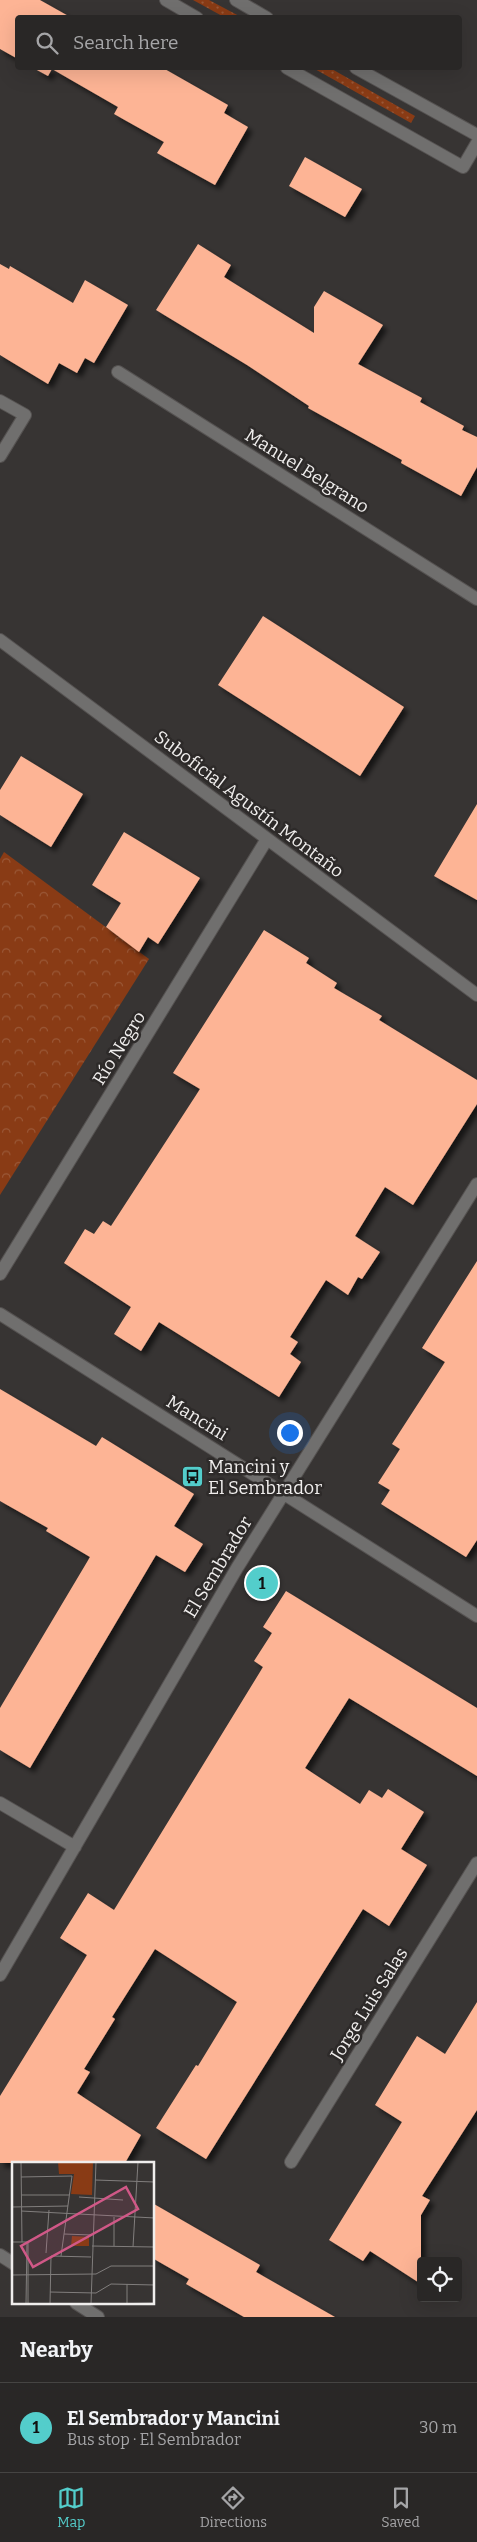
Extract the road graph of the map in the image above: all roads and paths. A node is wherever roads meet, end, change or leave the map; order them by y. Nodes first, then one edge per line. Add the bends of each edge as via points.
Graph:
1 (166, 0) edge
2 (236, 0) edge
3 (192, 15) edge
4 (262, 15) edge
5 (290, 70) edge
6 (360, 70) edge
7 (477, 136) edge
8 (477, 143) edge
9 (118, 372) dead end
10 (0, 400) edge
11 (0, 456) edge
12 (477, 599) edge
13 (0, 640) edge
14 (267, 839) junction
15 (477, 996) edge
16 (477, 1184) edge
17 (0, 1274) edge
18 (0, 1314) edge
19 (284, 1494) junction
20 (477, 1616) edge
21 (0, 1803) edge
22 (75, 1847) junction
23 (477, 1864) edge
24 (0, 1975) edge
25 (291, 2162) dead end
26 (0, 2255) edge
27 (12, 2263) edge
28 (78, 2304) edge
29 (98, 2317) edge

1 - 3 street
2 - 4 street
5 - 8 street via 463,167
6 - 7 street
9 - 12 street, Manuel Belgrano
10 - 11 street via 25,415
13 - 14 street, Suboficial Agustín Montaño
14 - 15 street, Suboficial Agustín Montaño
14 - 17 street, Río Negro
16 - 19 street, El Sembrador
18 - 19 street, Mancini
19 - 20 street, Mancini
19 - 22 street, El Sembrador via 237,1568
21 - 22 street
22 - 24 street, El Sembrador
23 - 25 street, Jorge Luis Salas
26 - 27 street
28 - 29 street

